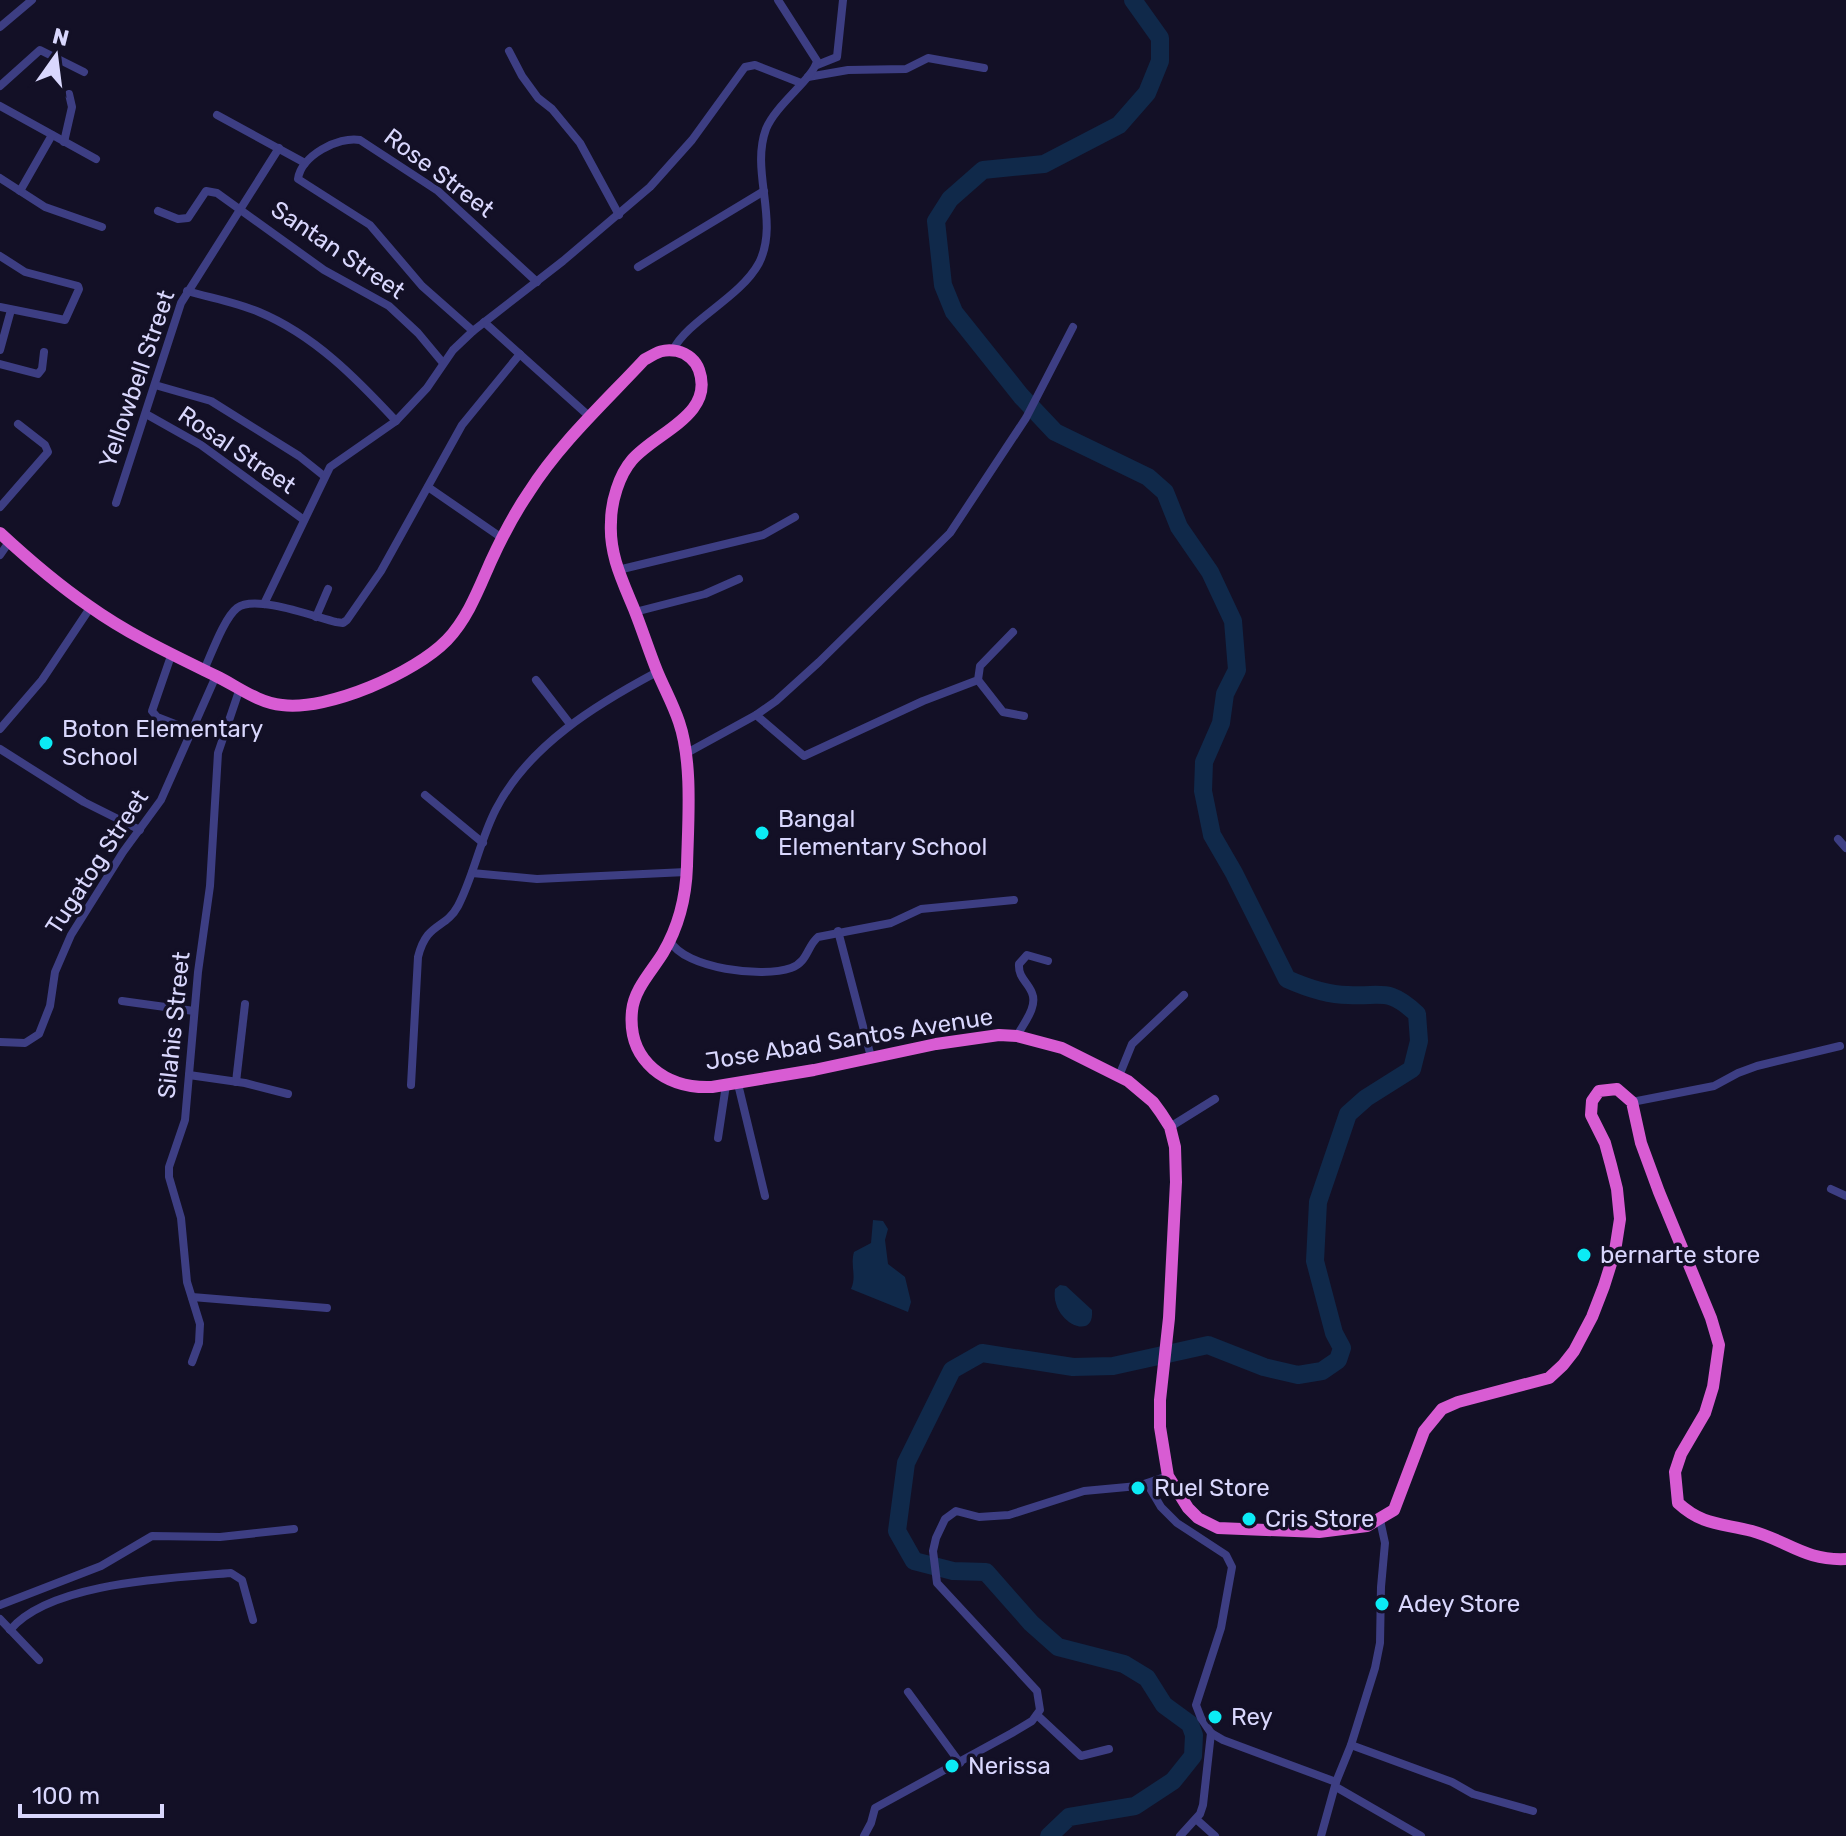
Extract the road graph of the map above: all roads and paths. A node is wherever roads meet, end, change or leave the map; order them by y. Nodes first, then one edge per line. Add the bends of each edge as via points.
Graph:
1 (32, 0) edge
2 (778, 0) edge
3 (843, 0) edge
4 (0, 27) edge
5 (509, 51) dead end
6 (817, 65) junction
7 (984, 68) dead end
8 (84, 72) dead end
9 (804, 80) junction
10 (0, 86) edge
11 (69, 94) dead end
12 (0, 106) edge
13 (217, 115) dead end
14 (52, 135) junction
15 (64, 142) junction
16 (279, 148) junction
17 (96, 159) dead end
18 (305, 163) junction
19 (0, 178) edge
20 (20, 191) junction
21 (764, 191) junction
22 (242, 209) junction
23 (158, 211) dead end
24 (619, 215) junction
25 (102, 227) dead end
26 (0, 256) edge
27 (638, 267) dead end
28 (537, 282) junction
29 (187, 291) junction
30 (0, 307) edge
31 (11, 310) junction
32 (484, 322) junction
33 (1073, 327) dead end
34 (473, 331) junction
35 (0, 350) edge
36 (673, 350) junction
37 (44, 352) dead end
38 (520, 354) junction
39 (443, 363) junction
40 (0, 364) edge
41 (155, 385) junction
42 (146, 414) junction
43 (590, 417) junction
44 (396, 421) junction
45 (18, 424) dead end
46 (324, 476) junction
47 (428, 487) junction
48 (116, 503) dead end
49 (0, 507) edge
50 (795, 517) dead end
51 (304, 520) junction
52 (5, 537) edge
53 (502, 538) junction
54 (0, 555) edge
55 (618, 570) junction
56 (739, 579) dead end
57 (328, 589) dead end
58 (264, 604) junction
59 (90, 608) junction
60 (635, 612) junction
61 (316, 617) junction
62 (1013, 632) dead end
63 (172, 653) junction
64 (657, 672) junction
65 (210, 673) junction
66 (536, 680) dead end
67 (978, 680) junction
68 (240, 688) junction
69 (756, 715) junction
70 (1024, 716) dead end
71 (570, 724) junction
72 (0, 729) edge
73 (193, 731) junction
74 (0, 749) edge
75 (685, 754) junction
76 (425, 795) dead end
77 (140, 830) junction
78 (1838, 839) dead end
79 (483, 843) junction
80 (1846, 848) edge
81 (686, 872) junction
82 (472, 873) junction
83 (1014, 900) dead end
84 (838, 931) junction
85 (670, 941) junction
86 (1048, 961) dead end
87 (1184, 995) dead end
88 (122, 1001) dead end
89 (245, 1004) dead end
90 (194, 1011) junction
91 (1017, 1036) junction
92 (0, 1042) edge
93 (1840, 1046) dead end
94 (871, 1057) junction
95 (189, 1075) junction
96 (1119, 1076) junction
97 (236, 1082) junction
98 (732, 1084) junction
99 (411, 1085) dead end
100 (288, 1094) dead end
101 (1215, 1099) dead end
102 (1632, 1102) junction
103 (1170, 1127) junction
104 (718, 1138) dead end
105 (1831, 1189) dead end
106 (765, 1196) dead end
107 (1846, 1196) edge
108 (192, 1297) junction
109 (327, 1308) dead end
110 (192, 1362) dead end
111 (1168, 1476) junction
112 (1148, 1485) junction
113 (1380, 1520) junction
114 (294, 1529) dead end
115 (1846, 1559) edge
116 (0, 1605) edge
117 (0, 1619) edge
118 (253, 1620) dead end
119 (10, 1630) junction
120 (39, 1660) dead end
121 (908, 1692) dead end
122 (1037, 1715) junction
123 (1211, 1733) junction
124 (1351, 1745) junction
125 (1109, 1749) dead end
126 (960, 1763) junction
127 (1336, 1784) junction
128 (1533, 1811) dead end
129 (1196, 1819) junction
130 (864, 1836) edge
131 (1180, 1836) edge
132 (1215, 1836) edge
133 (1321, 1836) edge
134 (1421, 1836) edge

1 - 4 street
2 - 6 street
3 - 6 street via 837,57
5 - 24 street via 538,98 580,143
6 - 9 street
7 - 9 street via 928,58 906,69 848,70
8 - 10 street via 40,50
9 - 21 street via 767,128 761,152
9 - 24 street via 755,65 745,67 692,140
11 - 15 street via 72,107
12 - 14 street
13 - 16 street
14 - 15 street
14 - 20 street
15 - 17 street
16 - 18 street
16 - 22 street, Yellowbell Street
18 - 28 street, Rose Street via 345,140 360,140 438,191
18 - 34 street via 298,179 370,225 422,286
19 - 20 street
20 - 25 street via 52,210
21 - 27 street
21 - 36 street via 766,234 758,266
22 - 23 street, Santan Street via 206,191 188,218
22 - 29 street, Yellowbell Street
22 - 39 street, Santan Street via 324,270 389,306
24 - 28 street
26 - 31 street via 25,272 79,289 65,320
28 - 32 street
29 - 41 street, Yellowbell Street
29 - 44 street via 248,308 298,334 341,365
30 - 31 street
31 - 35 street
32 - 34 street
32 - 38 street
33 - 69 street via 1026,418 961,518 793,686
34 - 39 street
36 - 43 highway via 660,350 644,360
36 - 55 highway, Jose Abad Santos Avenue via 697,364 703,388 683,419 632,460 622,477 612,507 610,539
37 - 40 street via 38,374
38 - 43 street
38 - 47 street via 462,425
39 - 44 street
41 - 42 street, Yellowbell Street
41 - 46 street via 211,401
42 - 48 street, Yellowbell Street
42 - 51 street, Rosal Street via 201,445
43 - 53 highway via 529,491
44 - 46 street via 338,460
45 - 49 street via 48,452
46 - 51 street
47 - 53 street
47 - 61 street via 347,620
50 - 55 street via 763,535
51 - 58 street
52 - 54 street
52 - 59 highway
53 - 68 highway via 462,621 429,656 403,672 355,692 295,706 269,703
55 - 60 highway, Jose Abad Santos Avenue
56 - 60 street via 705,594
57 - 61 street
58 - 61 street
58 - 65 street, Tugatog Street via 244,604 233,612
59 - 63 highway
59 - 72 street via 42,680
60 - 64 highway, Jose Abad Santos Avenue
62 - 67 street via 980,666
63 - 65 highway
63 - 73 street via 152,711
64 - 71 street
64 - 75 highway, Jose Abad Santos Avenue via 678,721
65 - 68 highway
65 - 73 street, Tugatog Street
66 - 71 street
67 - 69 street via 804,756
67 - 70 street via 1003,712
68 - 90 street, Silahis Street via 216,767 210,886
69 - 75 street
71 - 79 street via 511,786
73 - 77 street, Tugatog Street via 161,800
74 - 77 street
75 - 81 highway, Jose Abad Santos Avenue
76 - 79 street
77 - 92 street, Tugatog Street via 71,935 39,1034 25,1043
78 - 80 street
79 - 82 street
81 - 82 street via 537,879
81 - 85 highway, Jose Abad Santos Avenue via 683,904
82 - 99 street via 456,909 421,945
83 - 84 street via 921,909 891,923
84 - 85 street via 814,940 805,959 791,968 763,971 708,965 683,955
84 - 94 street
85 - 98 highway, Jose Abad Santos Avenue via 635,1001 633,1028 640,1051 652,1069 672,1082
86 - 91 street via 1027,955 1019,964 1033,997
87 - 96 street via 1132,1044
88 - 90 street
89 - 97 street
90 - 95 street, Silahis Street
91 - 94 highway, Jose Abad Santos Avenue via 964,1039
91 - 96 highway, Jose Abad Santos Avenue via 1062,1048
93 - 102 street via 1757,1066 1699,1090
94 - 98 highway, Jose Abad Santos Avenue
95 - 97 street
95 - 108 street, Silahis Street via 185,1120 169,1177 181,1218
96 - 103 highway, Jose Abad Santos Avenue via 1153,1102
97 - 100 street
98 - 104 street
98 - 106 street
101 - 103 street
102 - 113 highway via 1617,1089 1599,1091 1592,1101 1591,1115 1605,1143 1620,1219 1604,1286 1574,1351 1549,1378 1442,1409 1424,1431 1394,1510
102 - 115 highway via 1641,1143 1719,1345 1705,1413 1675,1472 1678,1503 1694,1518 1753,1531 1824,1560
103 - 111 highway via 1176,1162 1160,1400
105 - 107 street
108 - 109 street
108 - 110 street, Silahis Street via 200,1324
111 - 112 street
111 - 113 highway via 1188,1508 1218,1528 1343,1531
112 - 122 street via 1093,1489 1009,1515 979,1517 956,1511 942,1525 933,1551 937,1583 1037,1691
112 - 123 street via 1177,1523 1226,1555 1232,1567 1221,1628 1196,1705
113 - 124 street via 1385,1543 1380,1643
114 - 116 street via 220,1537 152,1536 101,1566
117 - 119 street
118 - 119 street via 242,1580 231,1573 90,1592 31,1610
119 - 120 street
121 - 126 street
122 - 125 street via 1081,1756
122 - 126 street
123 - 127 street
123 - 129 street via 1205,1797
124 - 127 street
124 - 128 street via 1473,1794
126 - 130 street via 875,1808
127 - 133 street
127 - 134 street
129 - 131 street
129 - 132 street

